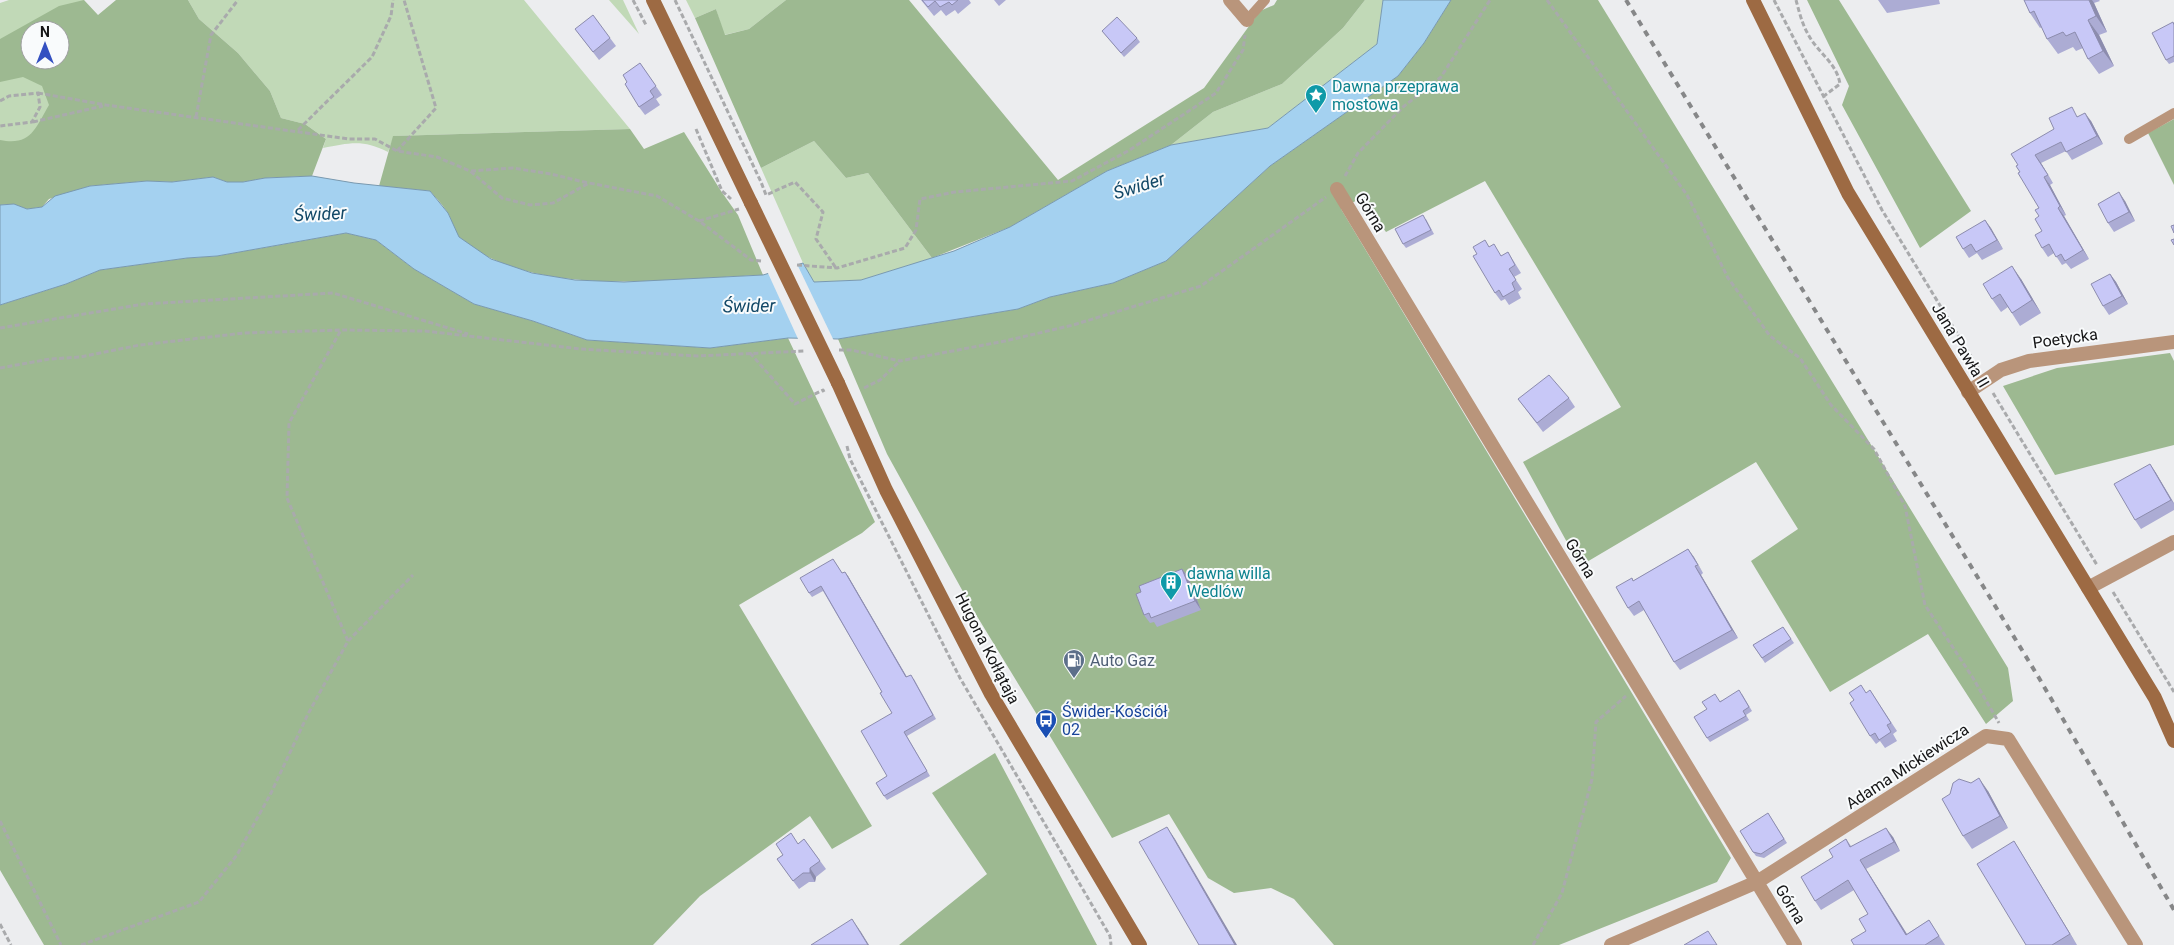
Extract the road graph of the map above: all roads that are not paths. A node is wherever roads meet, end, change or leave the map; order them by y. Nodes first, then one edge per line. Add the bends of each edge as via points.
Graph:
1 (653, 0) edge
2 (1230, 0) edge
3 (1265, 0) edge
4 (1753, 0) edge
5 (1247, 20) joint
6 (2174, 113) edge
7 (2129, 138) dead end
8 (1337, 189) road end
9 (2174, 342) edge
10 (1968, 392) junction
11 (2174, 542) edge
12 (2088, 588) junction
13 (2155, 698) junction
14 (2174, 719) edge
15 (2174, 741) edge
16 (1757, 882) junction
17 (1140, 945) edge
18 (1611, 945) edge
19 (1795, 945) edge
20 (2136, 945) edge

1 - 17 main road, Hugona Kołłątaja, bridge via 745,205 838,384 886,490 991,694
2 - 5 street
3 - 5 lane
4 - 10 main road, Jana Pawła II via 1848,192
6 - 7 lane
8 - 16 street, Górna
9 - 10 street, Poetycka via 2029,361 2001,370
10 - 12 main road, Jana Pawła II
11 - 12 street
12 - 13 main road, Jana Pawła II
13 - 14 main road, Jana Pawła II
13 - 15 main road, Jana Pawła II
16 - 18 street, Adama Mickiewicza
16 - 19 street, Górna
16 - 20 street, Adama Mickiewicza via 1986,736 2008,739

